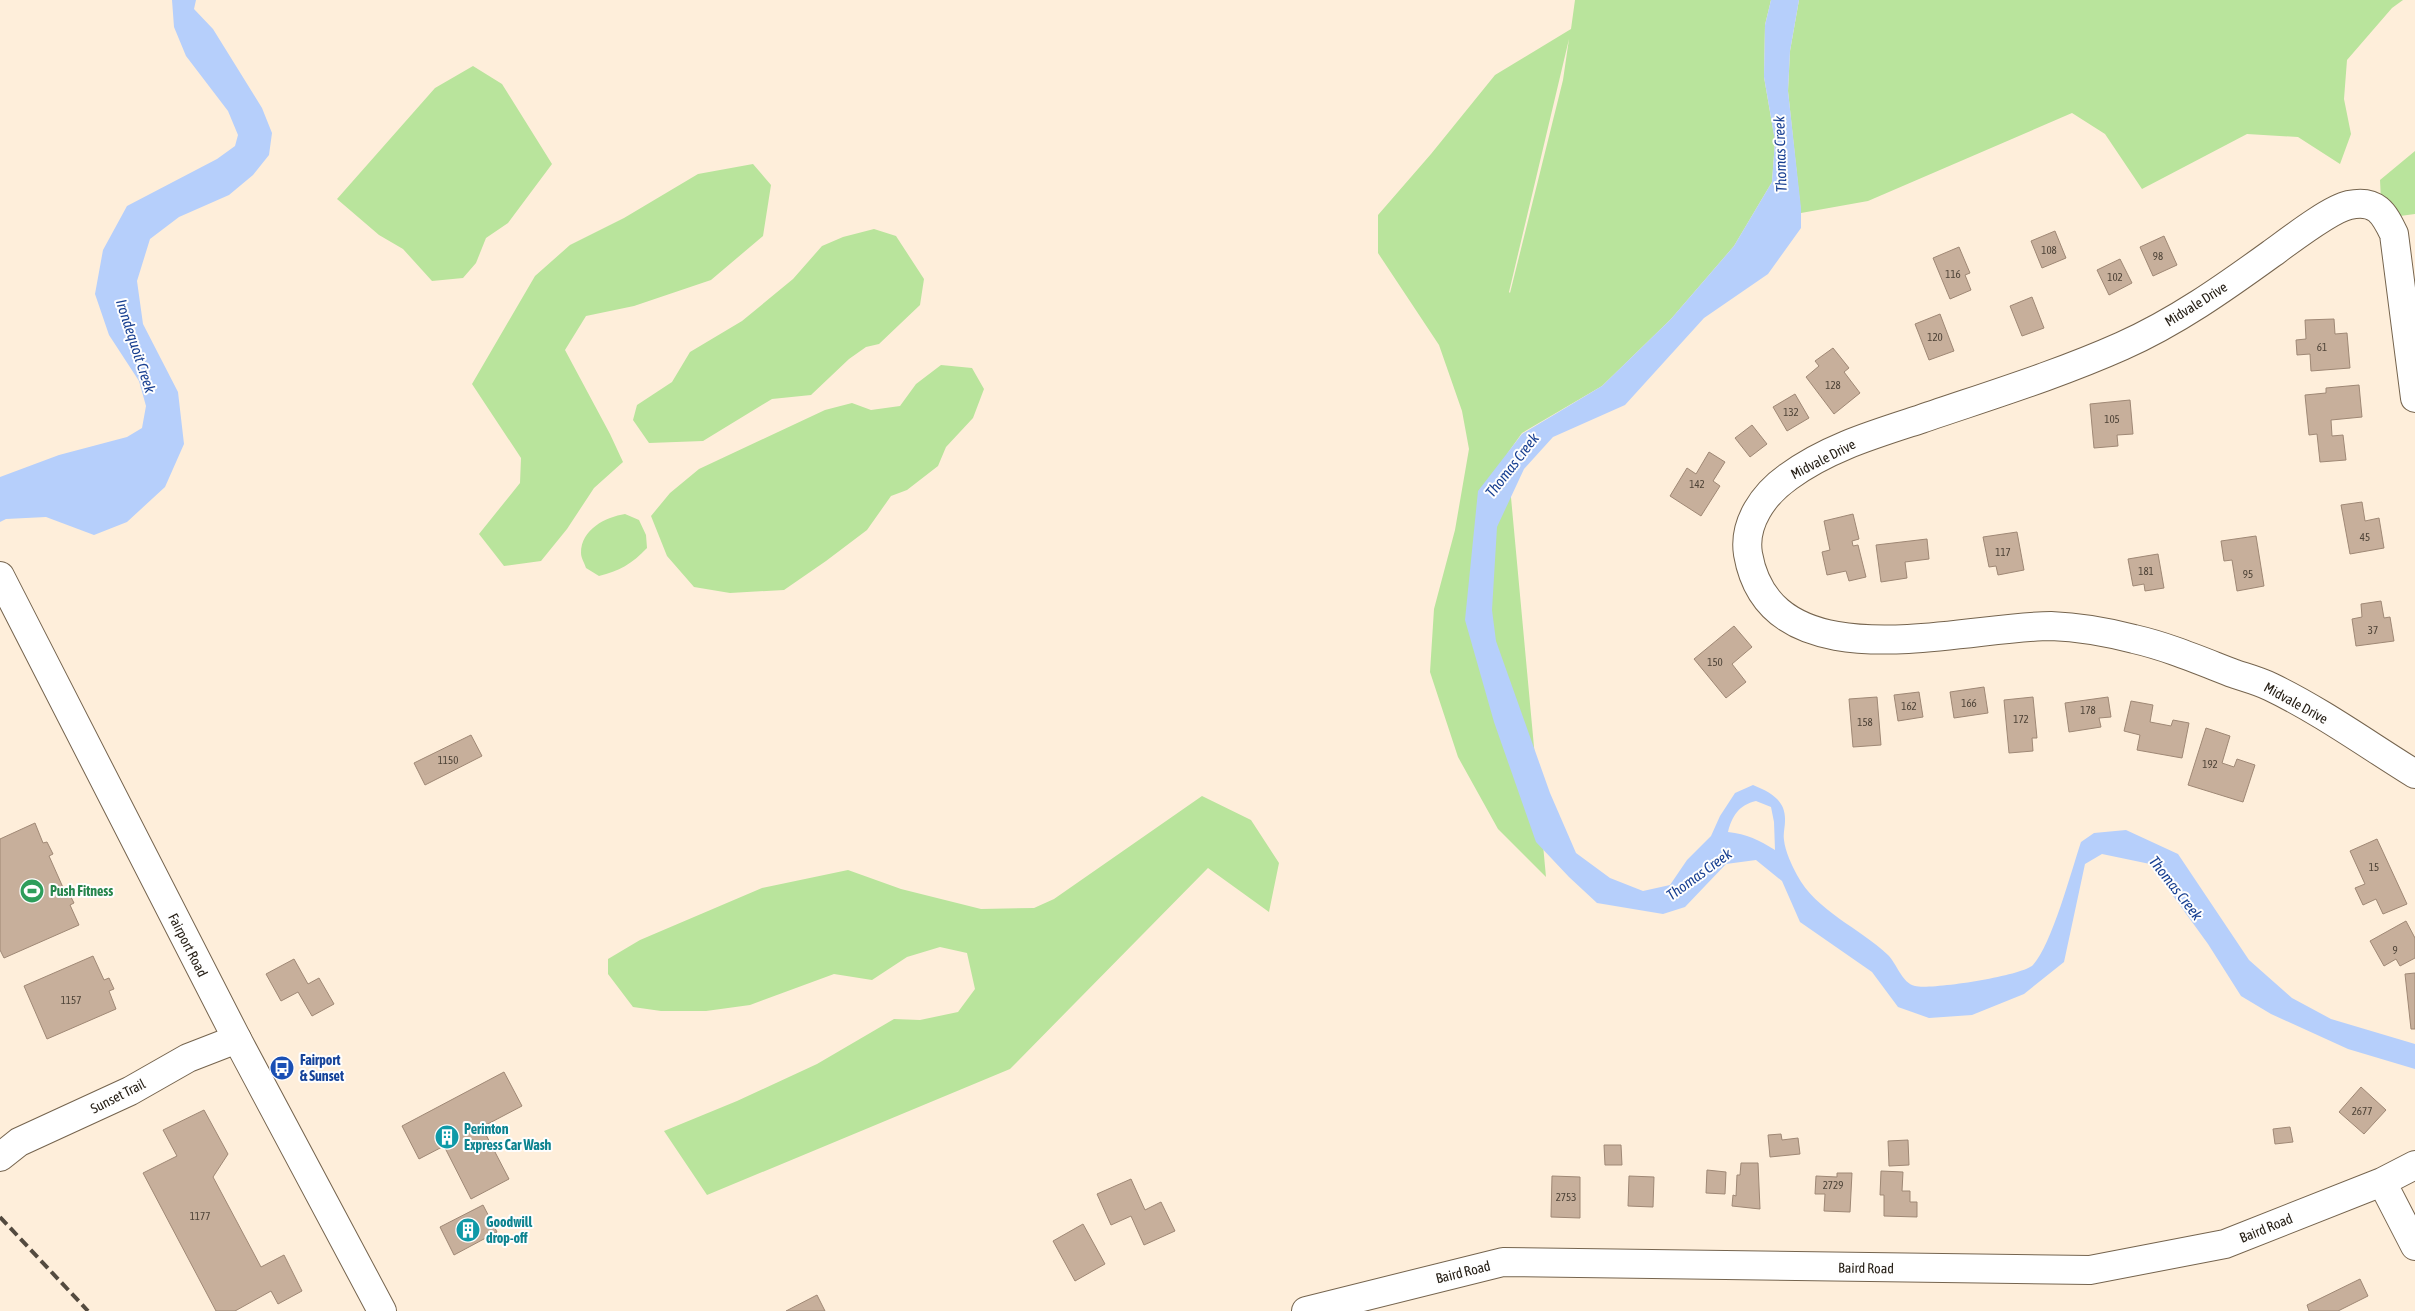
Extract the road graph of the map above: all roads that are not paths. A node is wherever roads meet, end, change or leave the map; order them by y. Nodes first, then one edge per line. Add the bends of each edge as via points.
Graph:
1 (2415, 398) edge
2 (0, 576) edge
3 (2415, 774) edge
4 (237, 1039) junction
5 (0, 1157) edge
6 (2415, 1165) edge
7 (2382, 1182) junction
8 (2415, 1246) edge
9 (382, 1311) edge
10 (1306, 1311) edge

1 - 3 street, Midvale Drive via 2394,234 2384,214 2374,206 2347,205 2312,225 2171,322 2131,342 1861,439 1802,467 1778,485 1758,507 1747,537 1754,574 1762,591 1786,615 1818,631 1839,636 1902,640 2052,626 2132,638 2175,650 2269,686
2 - 4 street, Fairport Road
4 - 5 street, Sunset Trail via 188,1058 130,1092 19,1142
4 - 9 street, Fairport Road
6 - 7 street, Baird Road
7 - 8 street
7 - 10 street, Baird Road via 2225,1244 2090,1270 1503,1262

